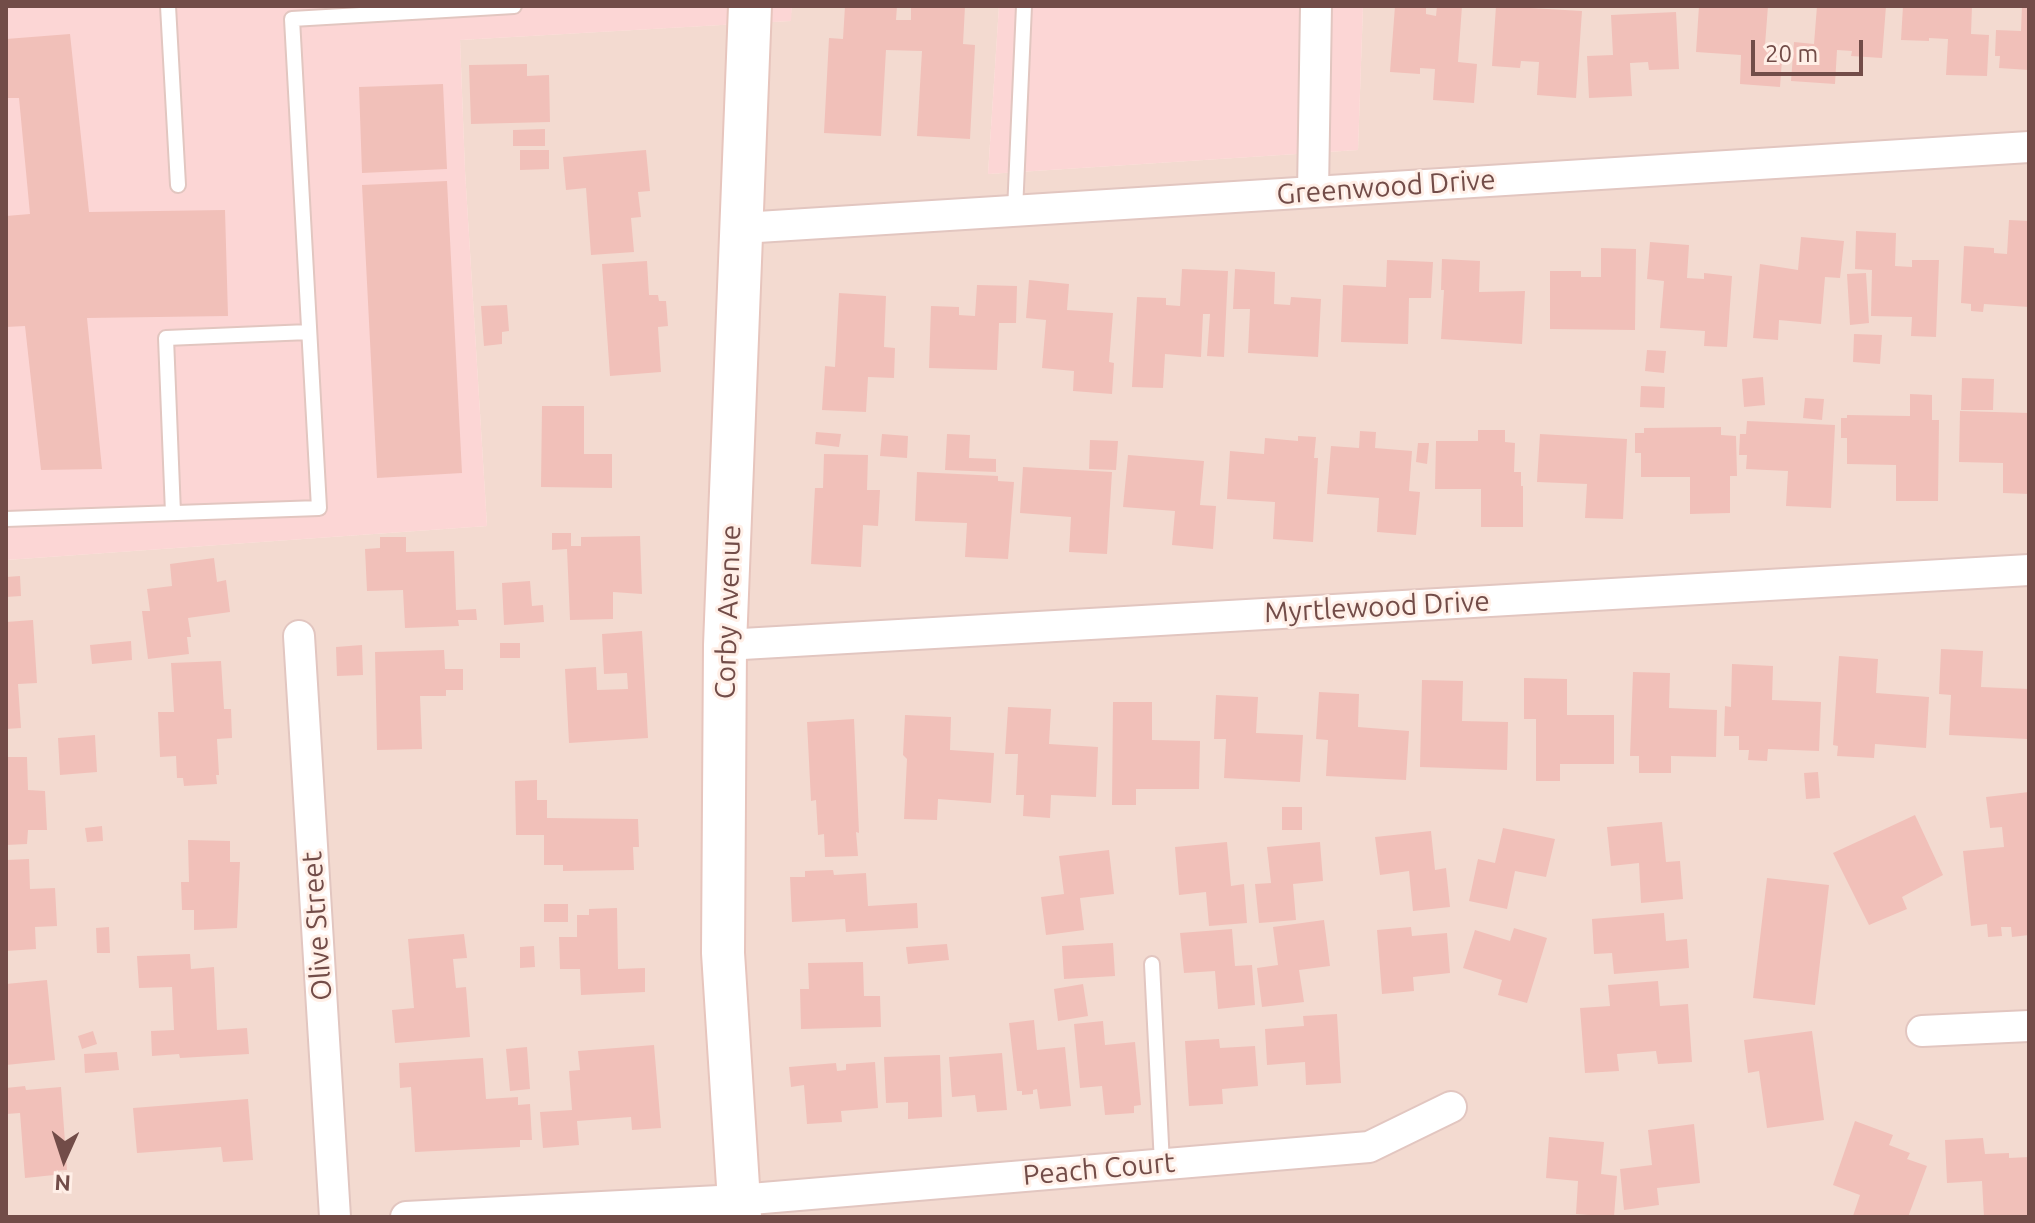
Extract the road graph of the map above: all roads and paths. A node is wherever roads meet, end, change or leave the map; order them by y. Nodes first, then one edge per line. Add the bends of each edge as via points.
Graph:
1 (168, 6) edge
2 (514, 6) edge
3 (750, 6) edge
4 (1024, 6) edge
5 (1316, 6) edge
6 (2029, 147) edge
7 (178, 185) dead end
8 (1313, 191) junction
9 (1015, 211) junction
10 (742, 228) junction
11 (309, 332) junction
12 (173, 513) junction
13 (6, 519) edge
14 (2029, 570) edge
15 (299, 636) dead end
16 (725, 645) junction
17 (1152, 964) dead end
18 (2029, 1026) edge
19 (1922, 1031) dead end
20 (1451, 1107) dead end
21 (1162, 1164) junction
22 (740, 1209) edge
23 (335, 1217) edge
24 (406, 1217) edge

1 - 7 lane
2 - 11 lane via 292,19
3 - 10 street, Corby Avenue
4 - 9 lane
5 - 8 street
6 - 8 street, Greenwood Drive
8 - 9 street, Greenwood Drive
9 - 10 street, Greenwood Drive
10 - 16 street, Corby Avenue
11 - 12 lane via 166,338
11 - 12 lane via 319,508
12 - 13 lane
14 - 16 street, Myrtlewood Drive
15 - 23 street, Olive Street
16 - 22 street, Corby Avenue via 723,953
17 - 21 lane
18 - 19 street
20 - 21 street, Peach Court via 1369,1147
21 - 22 street, Peach Court
22 - 24 street, Peach Court

